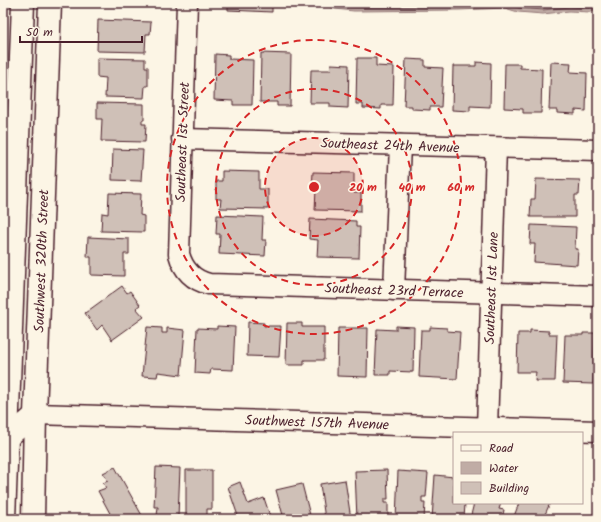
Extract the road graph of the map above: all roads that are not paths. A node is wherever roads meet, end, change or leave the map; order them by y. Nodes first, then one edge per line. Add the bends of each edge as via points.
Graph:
1 (23, 3) edge
2 (50, 3) edge
3 (187, 3) edge
4 (182, 139) junction
5 (400, 145) junction
6 (496, 148) junction
7 (598, 150) edge
8 (192, 276) joint
9 (394, 290) junction
10 (491, 293) junction
11 (598, 296) edge
12 (36, 414) junction
13 (487, 428) junction
14 (598, 431) edge
15 (5, 439) edge
16 (4, 519) edge
17 (33, 519) edge

1 - 15 street, Southwest 320th Street
2 - 12 street, Southwest 320th Street
3 - 4 street, Southeast 1st Street
4 - 5 street, Southeast 24th Avenue
4 - 8 street, Southeast 1st Street via 179,254 183,265
5 - 6 street, Southeast 24th Avenue
5 - 9 street
6 - 7 street, Southeast 24th Avenue
6 - 10 street, Southeast 1st Lane
8 - 9 street, Southeast 23rd Terrace via 209,284
9 - 10 street, Southeast 23rd Terrace
10 - 11 street, Southeast 23rd Terrace
10 - 13 street, Southeast 1st Lane
12 - 13 street, Southwest 157th Avenue
12 - 15 street
12 - 17 street, Southwest 320th Street
13 - 14 street, Southwest 157th Avenue
15 - 16 street, Southwest 320th Street

